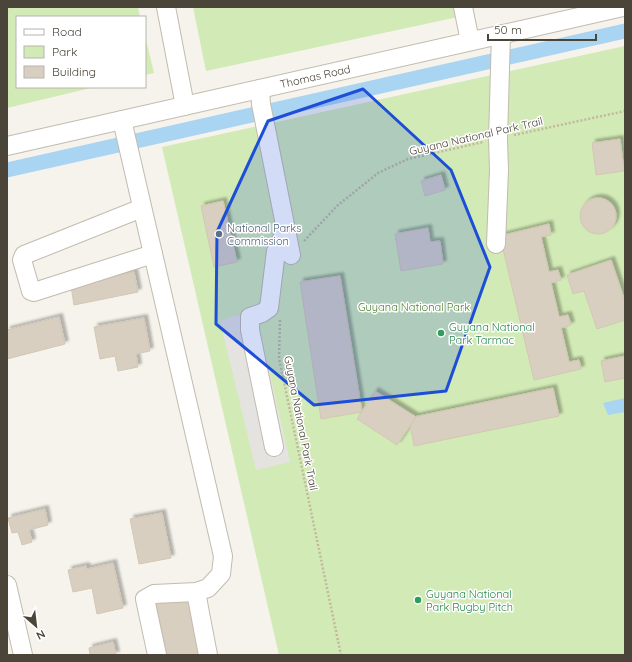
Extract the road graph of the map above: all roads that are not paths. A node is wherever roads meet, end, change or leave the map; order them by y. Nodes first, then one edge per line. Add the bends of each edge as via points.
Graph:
1 (166, 7) edge
2 (623, 7) edge
3 (464, 12) edge
4 (501, 40) junction
5 (470, 41) junction
6 (261, 102) junction
7 (185, 106) junction
8 (124, 126) junction
9 (7, 146) edge
10 (142, 208) junction
11 (286, 230) junction
12 (496, 244) dead end
13 (153, 254) junction
14 (291, 255) road end
15 (274, 447) dead end
16 (7, 585) edge
17 (196, 592) junction
18 (23, 655) edge
19 (157, 655) edge
20 (208, 655) edge

1 - 7 street
2 - 4 street, Thomas Road
3 - 5 street
4 - 5 street, Thomas Road
4 - 12 street
5 - 6 street, Thomas Road
6 - 7 street, Thomas Road
6 - 11 street
7 - 8 street, Thomas Road
8 - 9 street, Thomas Road
8 - 10 street
10 - 13 street
10 - 13 street via 24,255 22,260 31,291 34,292
11 - 14 street
11 - 15 street via 276,251 269,308 250,317 250,330
13 - 17 street via 223,556 221,574 208,588
16 - 18 street
17 - 19 street via 154,594 145,599
17 - 20 street

